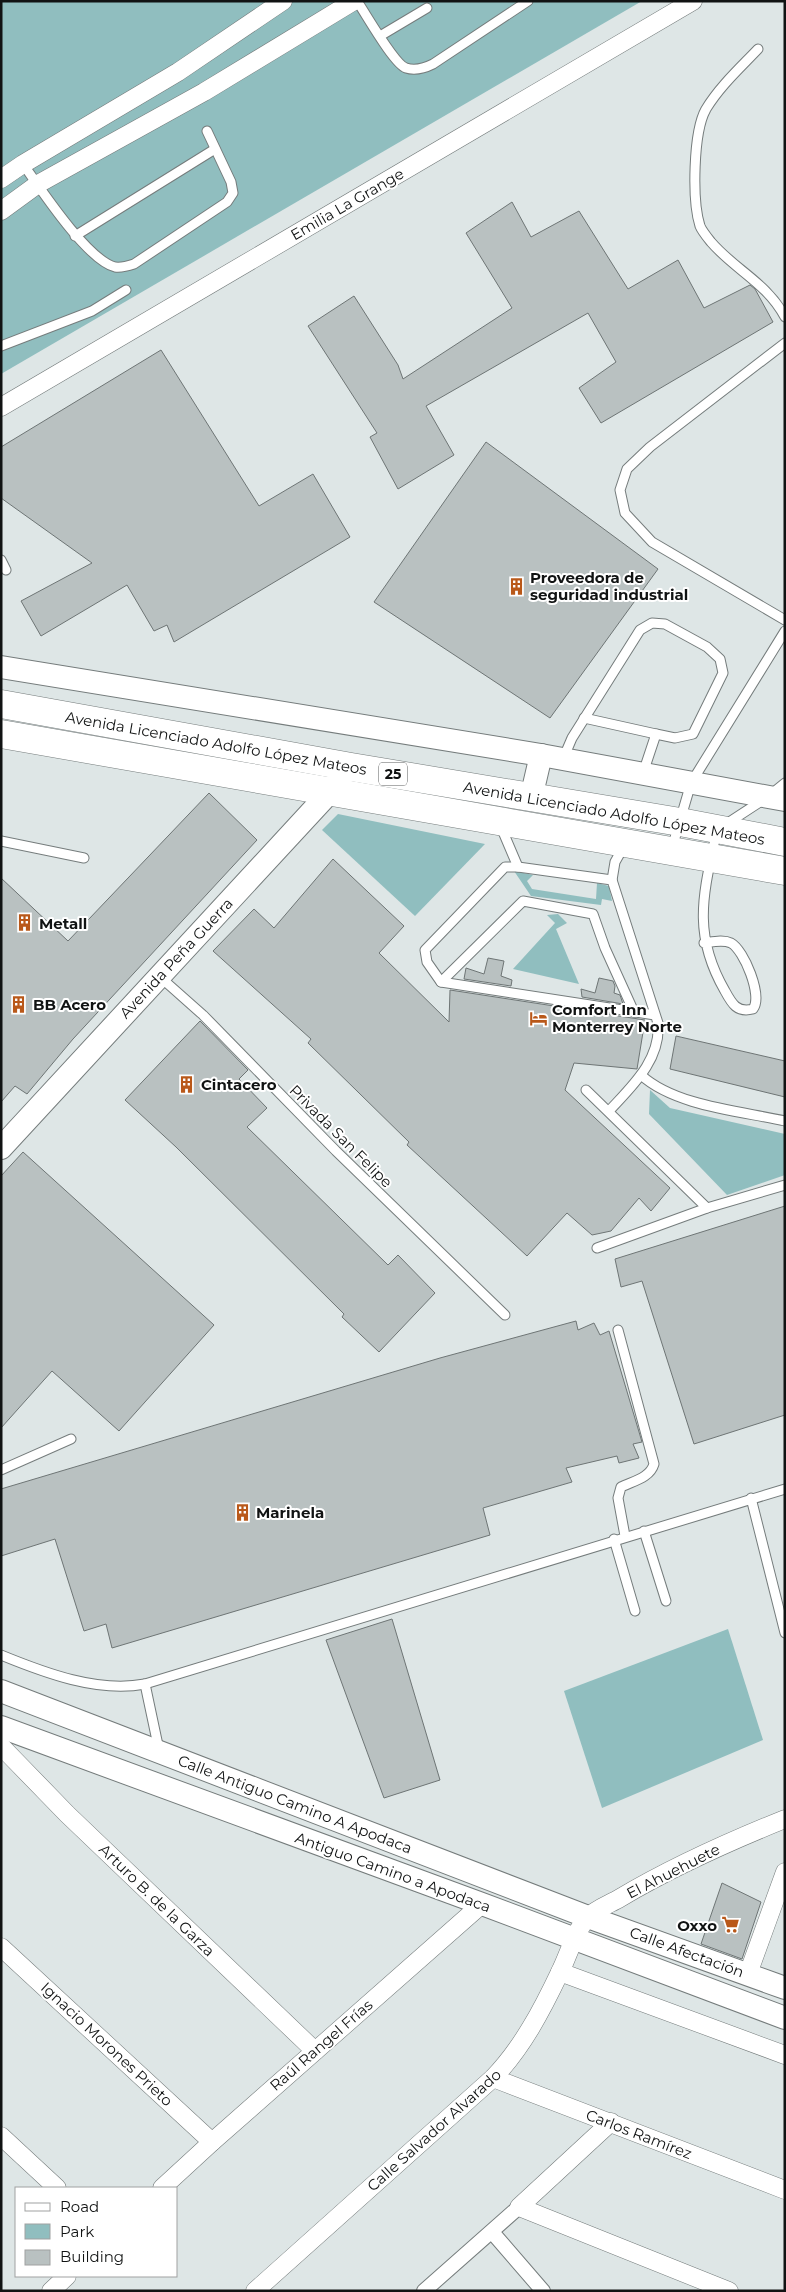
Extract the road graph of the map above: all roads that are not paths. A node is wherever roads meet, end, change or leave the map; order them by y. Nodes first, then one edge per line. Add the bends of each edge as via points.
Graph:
1 (283, 1) edge
2 (356, 1) edge
3 (528, 1) edge
4 (693, 1) edge
5 (427, 8) dead end
6 (380, 36) junction
7 (758, 48) dead end
8 (207, 131) dead end
9 (215, 149) junction
10 (23, 164) junction
11 (1, 179) edge
12 (38, 184) junction
13 (1, 211) edge
14 (75, 236) junction
15 (126, 290) dead end
16 (785, 317) edge
17 (785, 343) edge
18 (1, 346) edge
19 (1, 407) edge
20 (1, 560) edge
21 (6, 570) dead end
22 (785, 620) edge
23 (785, 631) edge
24 (1, 667) edge
25 (1, 704) edge
26 (584, 718) junction
27 (1, 734) edge
28 (656, 734) junction
29 (541, 754) junction
30 (563, 759) junction
31 (351, 768) junction
32 (643, 774) junction
33 (691, 783) junction
34 (331, 791) junction
35 (773, 796) edge
36 (531, 798) junction
37 (498, 820) junction
38 (680, 822) junction
39 (717, 830) junction
40 (1, 841) edge
41 (785, 842) edge
42 (626, 843) junction
43 (671, 851) junction
44 (84, 858) dead end
45 (711, 858) junction
46 (518, 867) junction
47 (785, 871) edge
48 (612, 880) junction
49 (704, 943) junction
50 (159, 976) junction
51 (441, 982) junction
52 (634, 1012) junction
53 (655, 1015) junction
54 (642, 1075) junction
55 (586, 1090) dead end
56 (609, 1111) junction
57 (785, 1120) edge
58 (1, 1148) edge
59 (785, 1185) edge
60 (707, 1208) junction
61 (597, 1248) dead end
62 (505, 1315) dead end
63 (618, 1330) dead end
64 (71, 1439) dead end
65 (1, 1470) edge
66 (785, 1489) edge
67 (751, 1498) junction
68 (644, 1531) junction
69 (626, 1536) junction
70 (614, 1539) junction
71 (666, 1601) dead end
72 (635, 1611) dead end
73 (785, 1633) edge
74 (1, 1655) edge
75 (145, 1684) junction
76 (1, 1691) edge
77 (1, 1727) edge
78 (1, 1746) edge
79 (159, 1751) junction
80 (785, 1819) edge
81 (785, 1872) edge
82 (482, 1904) junction
83 (588, 1917) junction
84 (574, 1940) junction
85 (1, 1946) edge
86 (560, 1972) junction
87 (748, 1974) junction
88 (785, 1988) edge
89 (785, 2018) edge
90 (315, 2051) junction
91 (785, 2055) edge
92 (493, 2078) junction
93 (611, 2122) junction
94 (1, 2136) edge
95 (212, 2142) junction
96 (56, 2187) edge
97 (163, 2187) edge
98 (785, 2190) edge
99 (519, 2207) junction
100 (492, 2232) junction
101 (66, 2277) edge
102 (700, 2286) edge
103 (260, 2289) edge
104 (51, 2291) edge
105 (424, 2291) edge
106 (543, 2291) edge
107 (729, 2291) edge

1 - 10 street via 178,72
2 - 6 lane
2 - 12 street via 204,92
3 - 6 lane via 427,67 406,68
4 - 19 street, Emilia La Grange
5 - 6 lane
7 - 16 lane via 718,91 705,112 695,165 696,204 700,227 710,240 777,301
8 - 9 lane
9 - 14 lane
9 - 14 lane via 231,182 233,194 227,202 134,264 114,266
10 - 11 street
10 - 12 lane
12 - 13 street
12 - 14 lane
15 - 18 lane via 92,312
17 - 22 lane via 650,447 627,469 620,490 625,513 652,542
20 - 21 lane
23 - 33 lane
24 - 29 street
25 - 31 main road, Avenida Licenciado Adolfo López Mateos / 25
26 - 28 lane
26 - 28 lane via 640,630 652,623 665,624 707,647 720,659 723,673 693,734 674,738
26 - 30 lane
27 - 34 main road, Avenida Licenciado Adolfo López Mateos / 25
28 - 32 lane
29 - 30 street
29 - 36 street
30 - 32 street
31 - 34 street, Avenida Peña Guerra
31 - 36 main road, Avenida Licenciado Adolfo López Mateos / 25
32 - 33 street
33 - 35 street
33 - 38 lane
34 - 37 main road, Avenida Licenciado Adolfo López Mateos / 25
34 - 50 street, Avenida Peña Guerra
35 - 39 lane
36 - 38 main road, Avenida Licenciado Adolfo López Mateos / 25
37 - 42 main road, Avenida Licenciado Adolfo López Mateos / 25
37 - 46 lane
38 - 39 main road, Avenida Licenciado Adolfo López Mateos / 25
38 - 43 lane
39 - 41 main road, Avenida Licenciado Adolfo López Mateos / 25
39 - 45 lane
40 - 44 lane
42 - 43 main road, Avenida Licenciado Adolfo López Mateos / 25
42 - 48 lane via 615,862
43 - 45 main road, Avenida Licenciado Adolfo López Mateos / 25
45 - 47 main road, Avenida Licenciado Adolfo López Mateos / 25
45 - 49 lane via 702,914
46 - 48 lane
46 - 51 lane via 500,870 481,894 425,950 426,962
48 - 53 lane
49 - 49 lane via 735,1008 753,1009 757,1002 754,982 736,946 726,941
50 - 58 street, Avenida Peña Guerra
50 - 62 lane, Privada San Felipe via 203,1015 336,1151
51 - 52 lane
51 - 52 lane via 523,901 593,914
52 - 53 lane
53 - 54 lane via 657,1038
54 - 56 lane
54 - 57 lane via 668,1094
55 - 56 lane
56 - 60 lane
59 - 60 lane
60 - 61 lane
63 - 69 lane via 654,1464 646,1476 621,1487 618,1498
64 - 65 lane
66 - 67 lane
67 - 68 lane
67 - 73 lane
68 - 69 lane
68 - 71 lane
69 - 70 lane
70 - 72 lane
70 - 75 lane
74 - 75 lane via 98,1685
75 - 79 lane
76 - 79 street, Calle Antiguo Camino A Apodaca
77 - 82 street, Antiguo Camino a Apodaca
78 - 90 street, Arturo B. de la Garza via 67,1814
79 - 83 street, Calle Antiguo Camino A Apodaca
80 - 83 street, El Ahuehuete via 652,1879
81 - 87 street
82 - 84 street, Antiguo Camino a Apodaca
82 - 90 street, Raúl Rangel Frías
83 - 84 street, El Ahuehuete
83 - 87 street, Calle Afectación
84 - 86 street, Calle Salvador Alvarado
84 - 89 street, Antiguo Camino a Apodaca
85 - 95 street, Ignacio Morones Prieto
86 - 91 street
86 - 92 street, Calle Salvador Alvarado via 518,2048
87 - 88 street, Calle Afectación
90 - 95 street, Raúl Rangel Frías
92 - 93 street, Carlos Ramírez
92 - 103 street, Calle Salvador Alvarado
93 - 98 street, Carlos Ramírez
93 - 99 street
94 - 96 street
95 - 97 street, Raúl Rangel Frías
99 - 100 street
99 - 102 street
100 - 105 street
100 - 106 street
101 - 104 street
102 - 107 street

